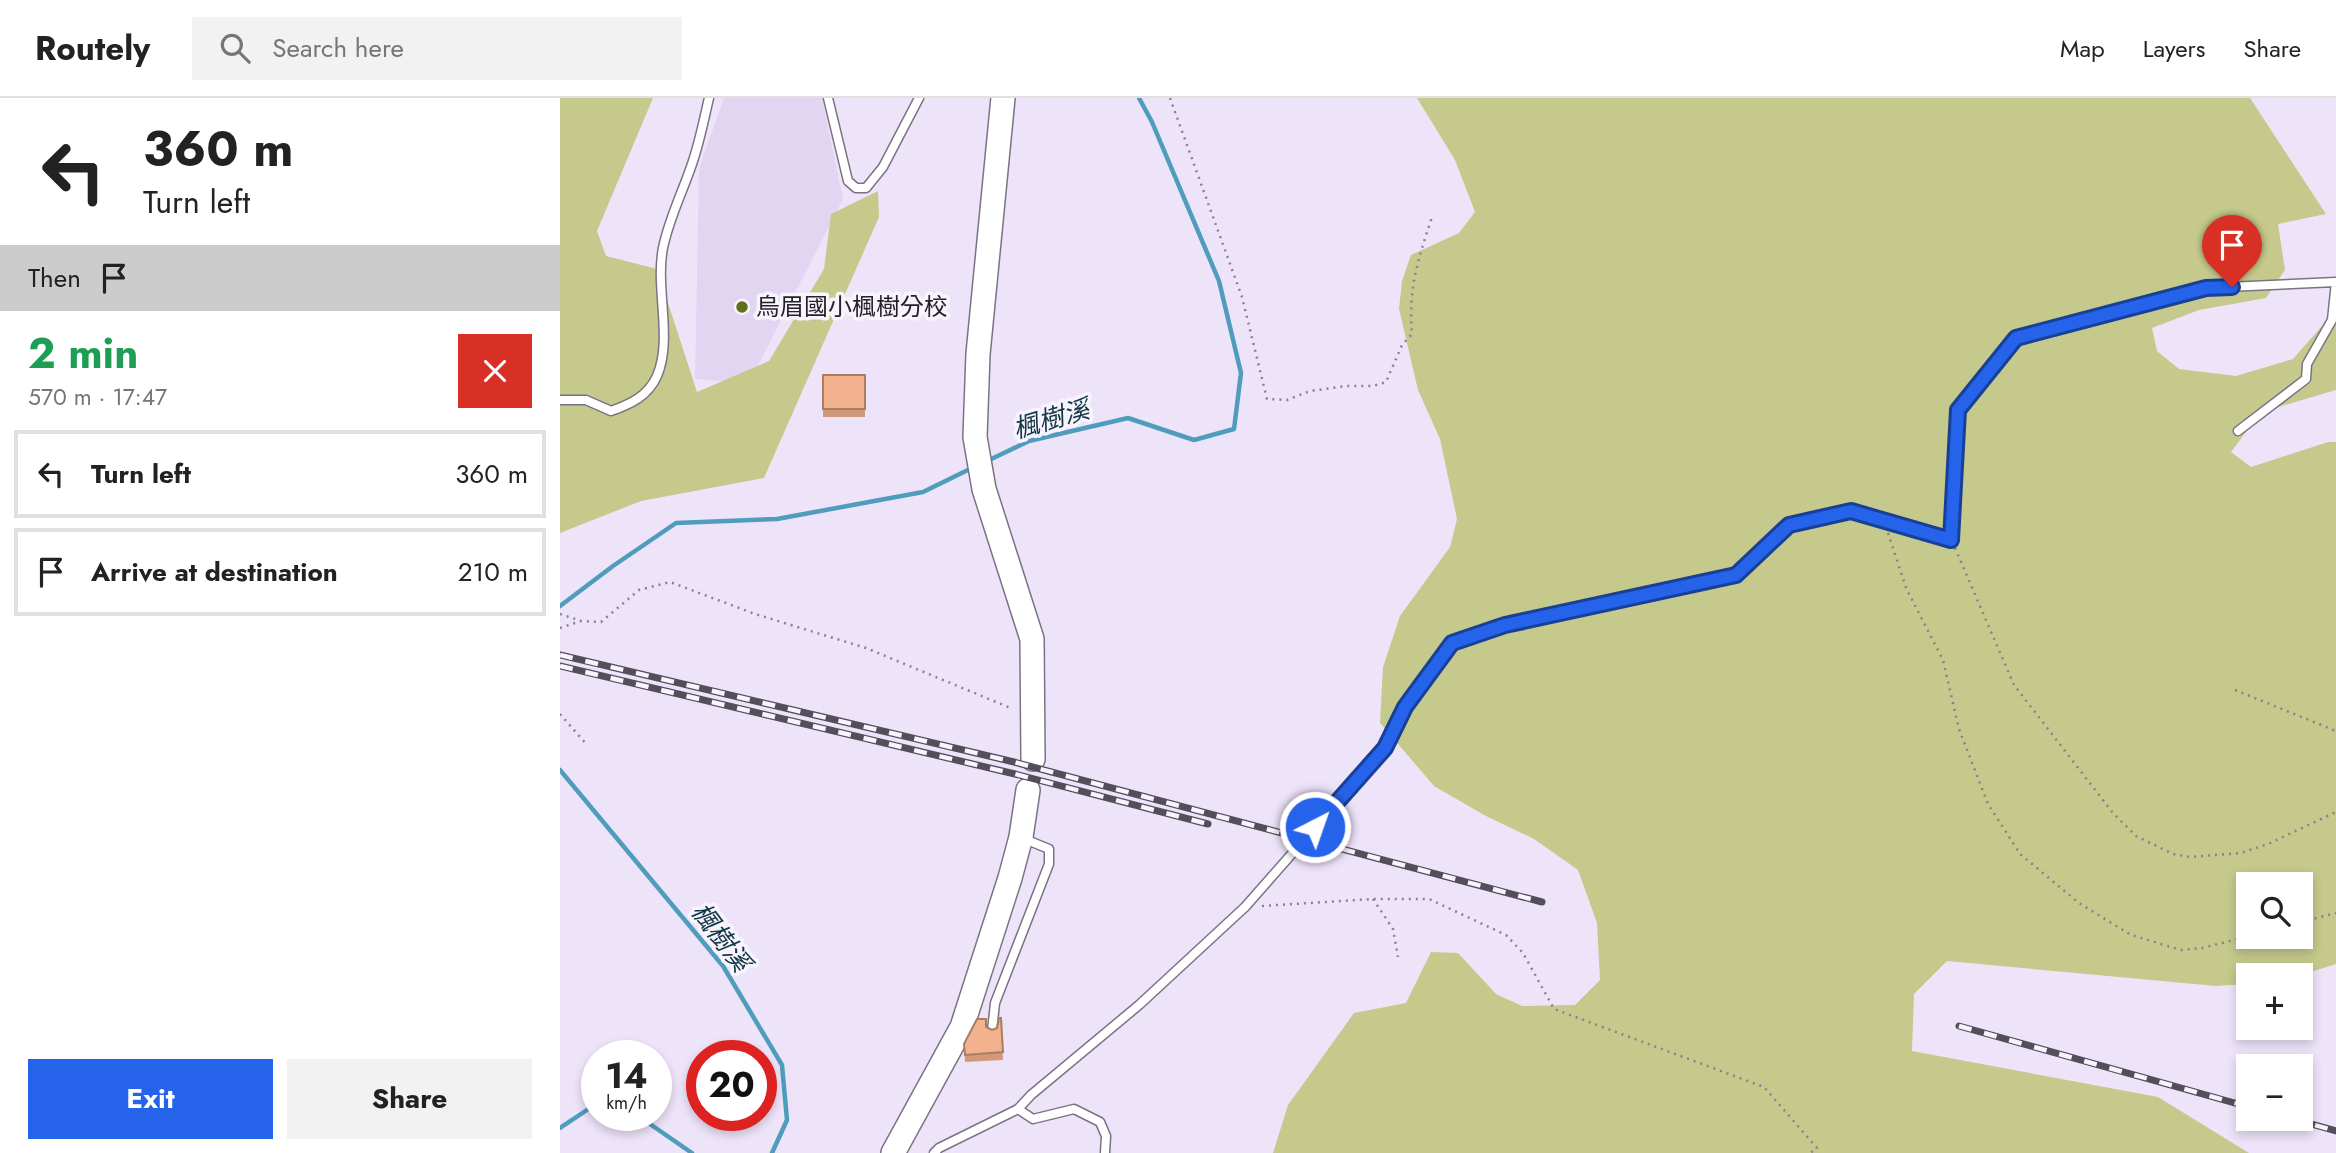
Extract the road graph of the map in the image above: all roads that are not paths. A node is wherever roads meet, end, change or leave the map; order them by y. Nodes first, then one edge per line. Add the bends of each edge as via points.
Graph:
1 (709, 98) edge
2 (828, 98) edge
3 (919, 98) edge
4 (1003, 98) edge
5 (560, 400) edge
6 (2238, 431) dead end
7 (1032, 759) dead end
8 (1028, 790) dead end
9 (1021, 837) junction
10 (992, 1031) edge
11 (1018, 1110) junction
12 (893, 1153) edge
13 (933, 1153) edge
14 (1105, 1153) edge

1 - 5 lane via 663,246 663,360 656,380 644,395 611,411 586,400
2 - 3 lane via 848,181 856,188 866,188 883,167
4 - 7 street via 978,354 975,437 984,489 1032,639
6 - 11 lane, bridge via 2306,379 2307,364 2332,320 2336,282 2206,288 2016,338 1958,410 1951,540 1851,511 1789,525 1736,575 1505,625 1452,643 1405,707 1385,748 1245,907
8 - 9 street
9 - 10 lane via 1049,849 1049,864 995,1003
9 - 12 street via 962,1027
11 - 13 lane
11 - 14 lane via 1034,1119 1074,1109 1100,1122

